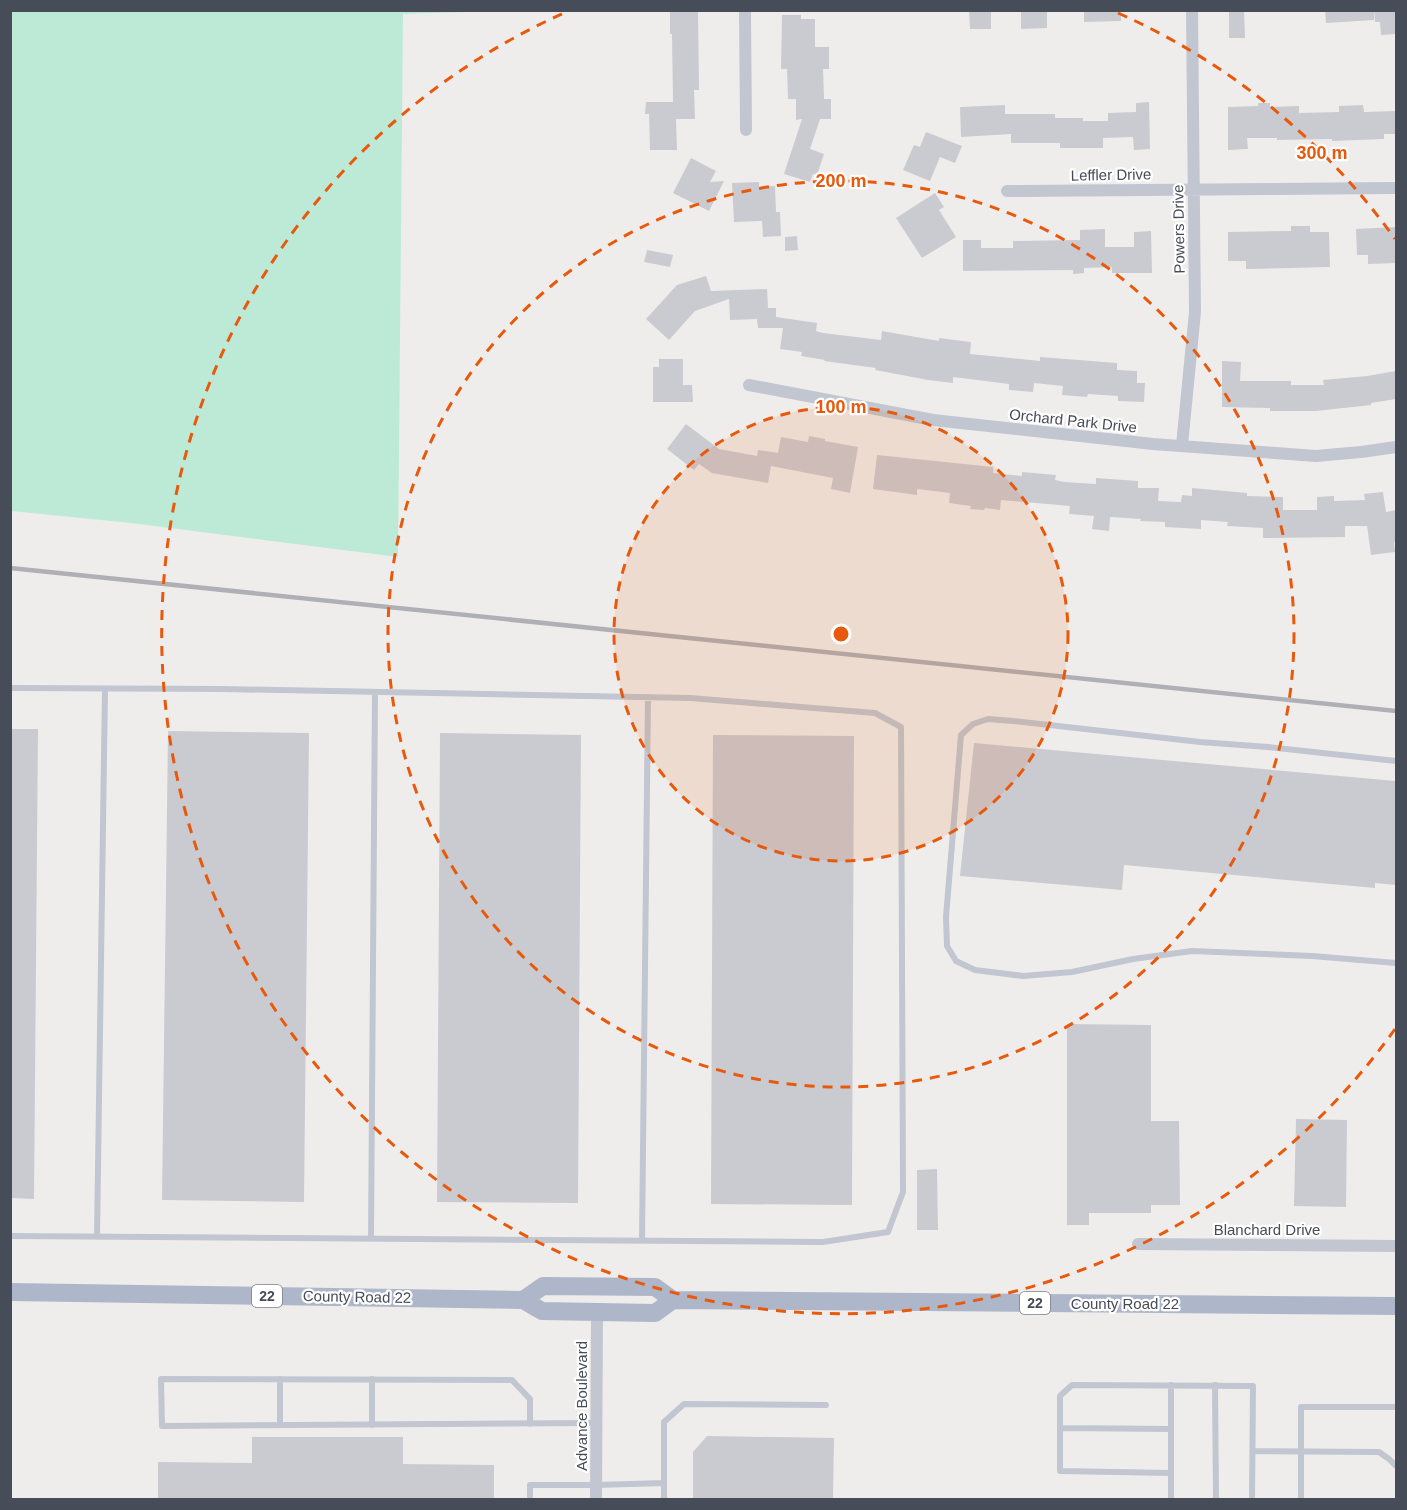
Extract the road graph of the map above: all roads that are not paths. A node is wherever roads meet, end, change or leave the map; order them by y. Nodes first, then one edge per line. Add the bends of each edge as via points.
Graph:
1 (745, 10) edge
2 (1192, 10) edge
3 (746, 130) dead end
4 (1396, 188) edge
5 (1193, 189) junction
6 (1007, 190) dead end
7 (749, 385) dead end
8 (1182, 446) junction
9 (1396, 447) edge
10 (10, 688) edge
11 (105, 689) junction
12 (375, 692) junction
13 (648, 697) junction
14 (1396, 760) edge
15 (1396, 963) edge
16 (10, 1236) edge
17 (97, 1236) junction
18 (371, 1238) junction
19 (642, 1240) junction
20 (1138, 1244) dead end
21 (1396, 1246) edge
22 (10, 1292) edge
23 (523, 1300) junction
24 (673, 1300) junction
25 (1396, 1306) edge
26 (597, 1312) junction
27 (280, 1379) junction
28 (372, 1379) junction
29 (1171, 1385) junction
30 (1215, 1385) junction
31 (826, 1405) dead end
32 (1396, 1407) edge
33 (597, 1423) junction
34 (530, 1424) junction
35 (280, 1425) junction
36 (372, 1425) junction
37 (1060, 1428) junction
38 (1171, 1429) junction
39 (1253, 1451) junction
40 (1301, 1451) junction
41 (1396, 1466) edge
42 (1171, 1473) junction
43 (664, 1482) junction
44 (596, 1485) junction
45 (530, 1500) edge
46 (596, 1500) edge
47 (664, 1500) edge
48 (1172, 1500) edge
49 (1216, 1500) edge
50 (1252, 1500) edge
51 (1301, 1500) edge

1 - 3 street
2 - 5 street, Powers Drive
4 - 5 street, Leffler Drive
5 - 6 street, Leffler Drive
5 - 8 street, Powers Drive via 1195,312
7 - 8 street, Orchard Park Drive via 933,420
8 - 9 street, Orchard Park Drive via 1316,456
10 - 11 lane
11 - 12 lane
11 - 17 lane
12 - 13 lane
12 - 18 lane
13 - 19 lane
13 - 19 lane via 875,713 902,727 903,1192 888,1232 823,1242
14 - 15 lane via 1013,721 988,719 973,724 962,735 946,917 947,946 956,961 975,970 1023,976 1072,972 1192,951
16 - 17 lane
17 - 18 lane
18 - 19 lane
20 - 21 street, Blanchard Drive
22 - 23 main road, County Road 22 / 22
23 - 24 main road, County Road 22 / 22 via 543,1286 655,1287
23 - 26 main road, County Road 22 / 22 via 542,1311
24 - 25 main road, County Road 22 / 22
24 - 26 main road, County Road 22 / 22 via 656,1313
26 - 33 street, Advance Boulevard
27 - 28 lane
27 - 35 lane
27 - 35 lane via 161,1379 162,1426
28 - 34 lane via 512,1380 530,1399
28 - 36 lane
29 - 30 lane
29 - 37 lane via 1072,1385 1060,1396
29 - 38 lane
30 - 39 lane via 1252,1386
30 - 49 lane
31 - 43 lane via 684,1404 664,1422
32 - 40 lane via 1301,1407
33 - 34 lane
33 - 44 street, Advance Boulevard
34 - 36 lane
35 - 36 lane
37 - 38 lane
37 - 42 lane via 1060,1471
38 - 42 lane
39 - 40 lane
39 - 50 lane
40 - 41 lane via 1379,1452
40 - 51 lane
42 - 48 lane
43 - 44 lane
43 - 47 lane
44 - 45 lane via 530,1485
44 - 46 street, Advance Boulevard

